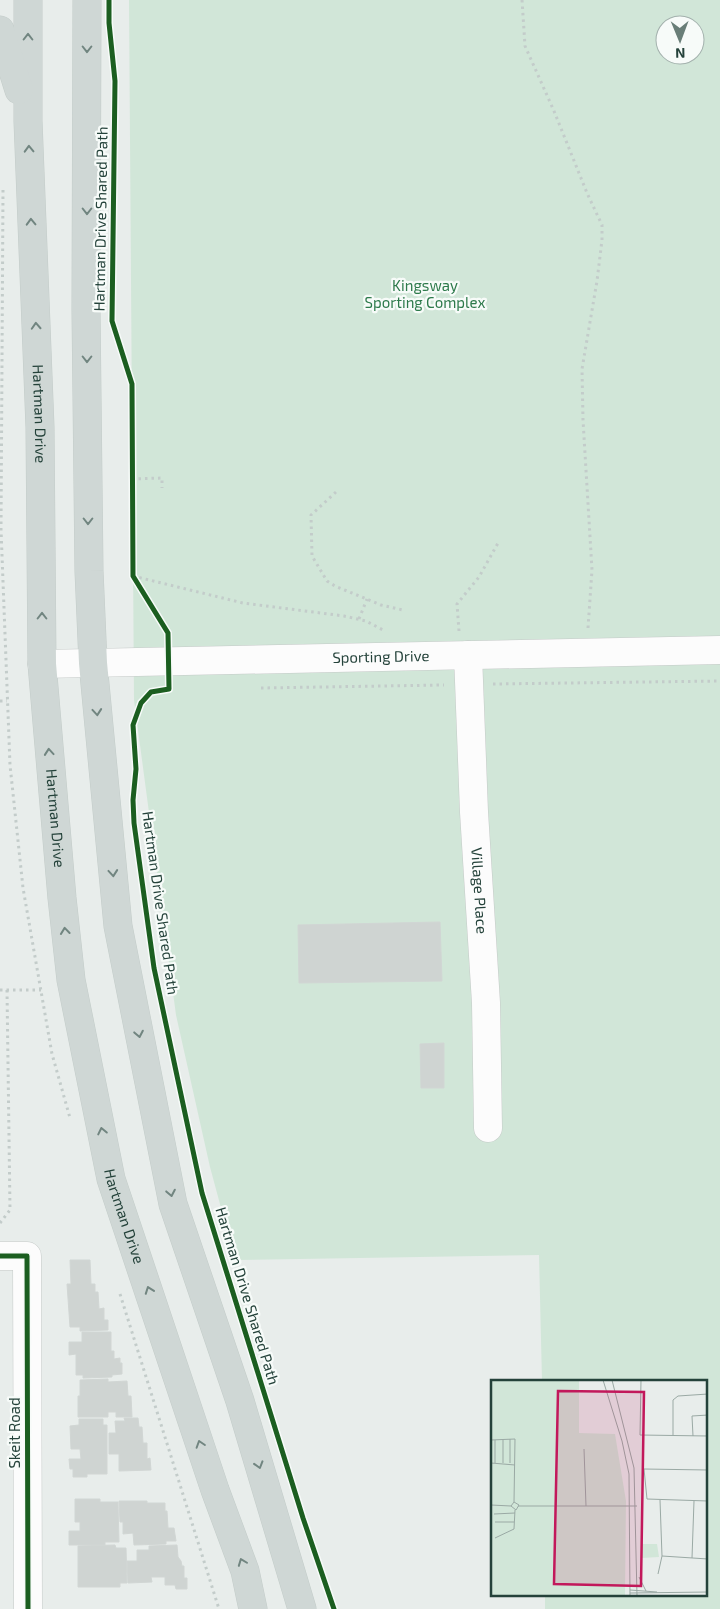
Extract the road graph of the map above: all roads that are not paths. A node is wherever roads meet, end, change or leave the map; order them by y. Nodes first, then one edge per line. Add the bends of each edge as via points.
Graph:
1 (28, 0) edge
2 (87, 0) edge
3 (0, 30) edge
4 (28, 120) junction
5 (468, 643) junction
6 (720, 650) edge
7 (93, 663) junction
8 (42, 664) junction
9 (488, 1128) dead end
10 (0, 1256) edge
11 (28, 1609) edge
12 (253, 1609) edge
13 (302, 1609) edge

4 -> 1 main road, Hartman Drive
2 -> 7 main road via 88,562
3 - 4 main road
8 -> 4 main road, Hartman Drive via 40,427
5 - 6 street, Sporting Drive
5 - 7 street, Sporting Drive
5 - 9 street, Village Place via 486,1003
7 - 8 street, Sporting Drive
7 -> 13 main road via 118,926 173,1204 240,1402
12 -> 8 main road, Hartman Drive via 245,1571 112,1179 71,980
10 - 11 street, Skeit Road via 27,1256

